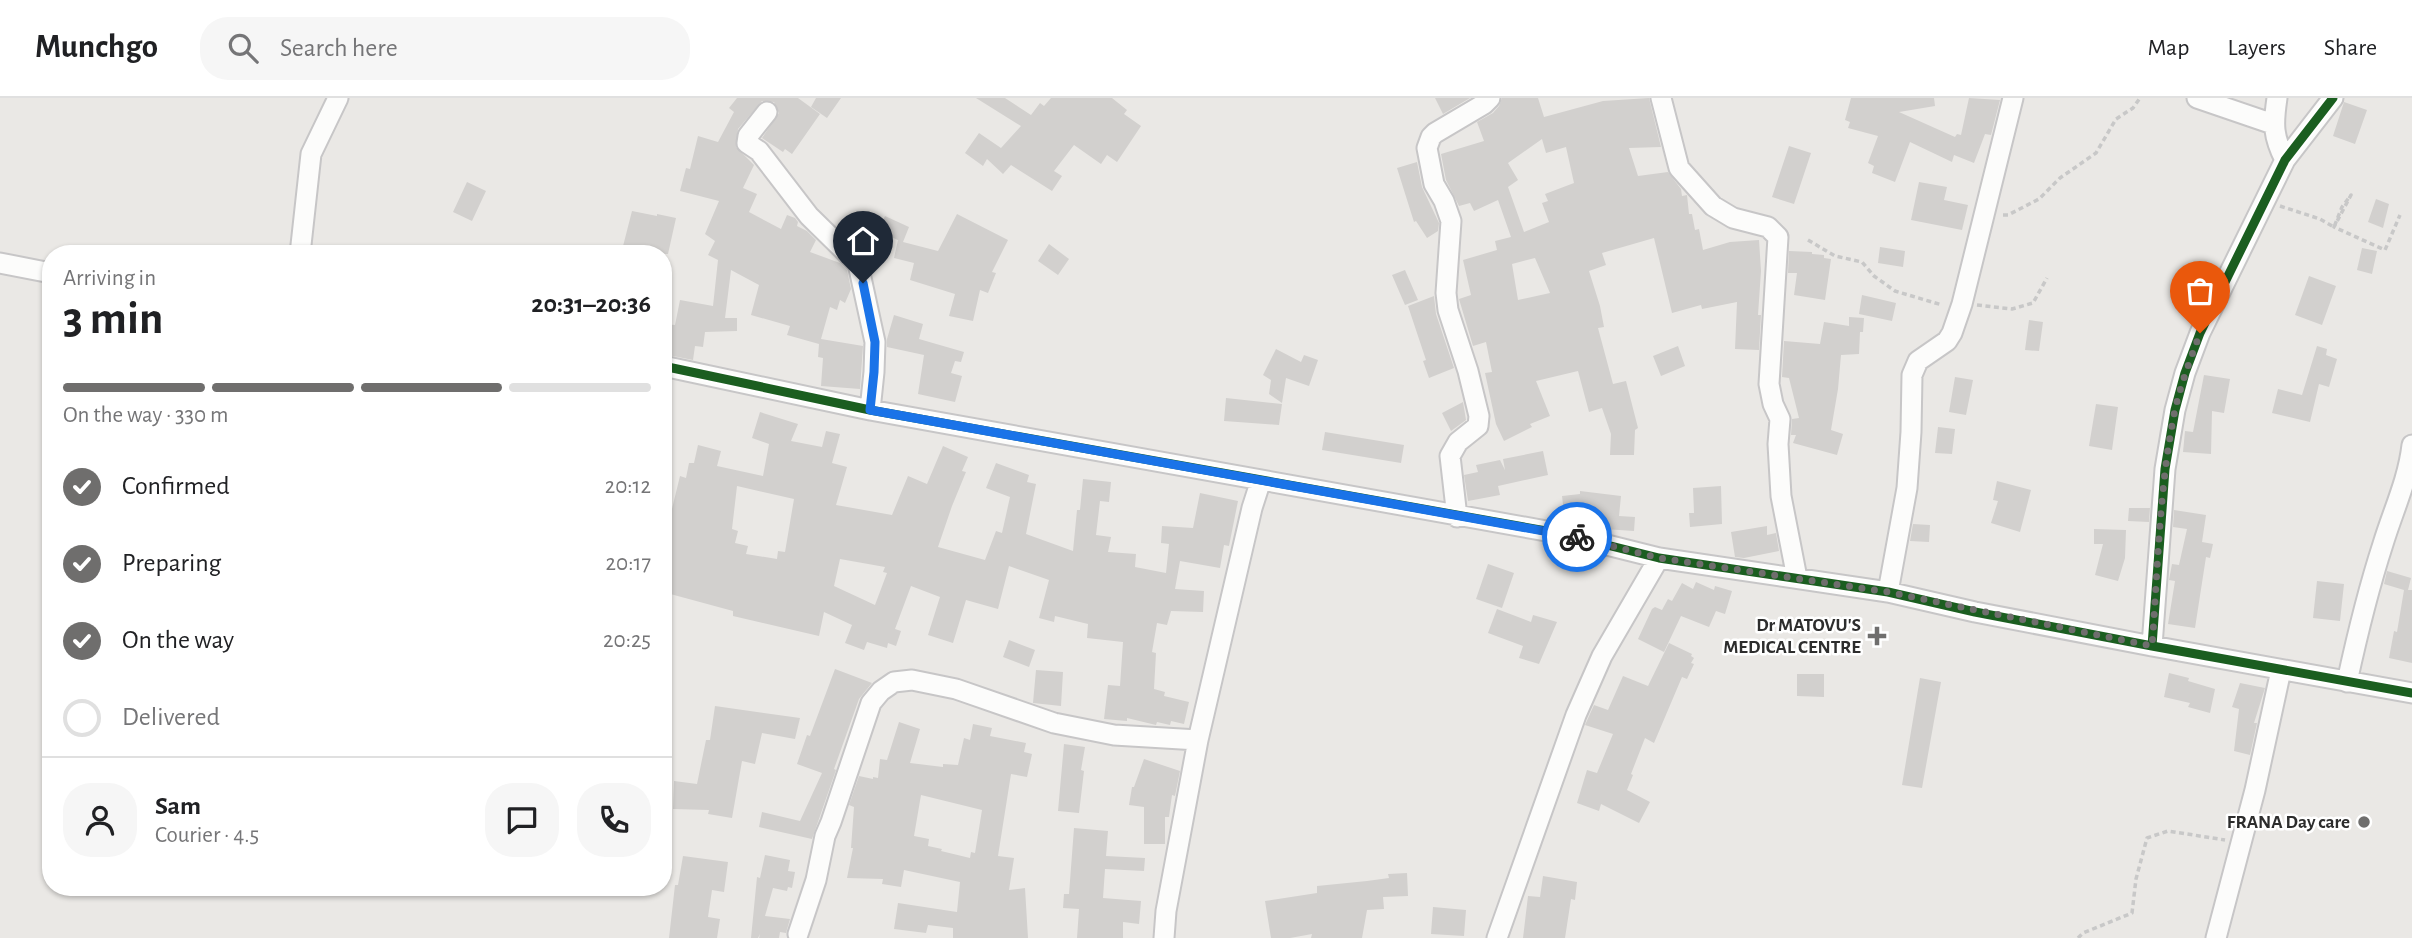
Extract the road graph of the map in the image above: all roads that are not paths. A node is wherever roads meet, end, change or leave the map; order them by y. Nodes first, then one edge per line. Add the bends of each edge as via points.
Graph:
1 (338, 98) edge
2 (1490, 98) edge
3 (1661, 98) edge
4 (2013, 98) edge
5 (2197, 98) edge
6 (2277, 98) edge
7 (2333, 98) edge
8 (767, 112) dead end
9 (2273, 124) junction
10 (2286, 160) junction
11 (301, 245) edge
12 (0, 262) edge
13 (42, 271) edge
14 (672, 368) edge
15 (870, 410) junction
16 (2412, 445) edge
17 (1261, 480) junction
18 (1457, 517) junction
19 (1659, 558) junction
20 (1797, 578) junction
21 (1888, 592) junction
22 (2152, 646) junction
23 (2281, 670) junction
24 (2347, 682) junction
25 (2412, 693) edge
26 (1198, 740) junction
27 (797, 934) dead end
28 (1164, 938) edge
29 (1497, 938) edge
30 (2216, 938) edge

1 - 11 street via 311,154
2 - 18 street via 1435,133 1427,148 1434,184 1451,220 1448,310 1479,416 1478,426 1458,442 1450,456
3 - 20 street via 1679,168 1713,206 1732,218 1768,228 1778,237 1769,384 1780,419 1781,496
4 - 21 street via 1952,333 1918,361 1912,375 1907,488
5 - 9 street
6 - 9 street
7 - 10 street
8 - 15 street via 747,143 858,264 875,342
9 - 10 street
10 - 22 street via 2200,333 2185,373 2165,469
12 - 13 street
14 - 15 street
15 - 17 street
16 - 24 street
17 - 18 street
17 - 26 street
18 - 19 street via 1563,534
19 - 20 street
19 - 29 street via 1602,656 1576,715
20 - 21 street
21 - 22 street
22 - 23 street
23 - 24 street
23 - 30 street
24 - 25 street
26 - 27 street via 1114,735 1054,723 956,689 912,680 894,682 871,703
26 - 28 street

